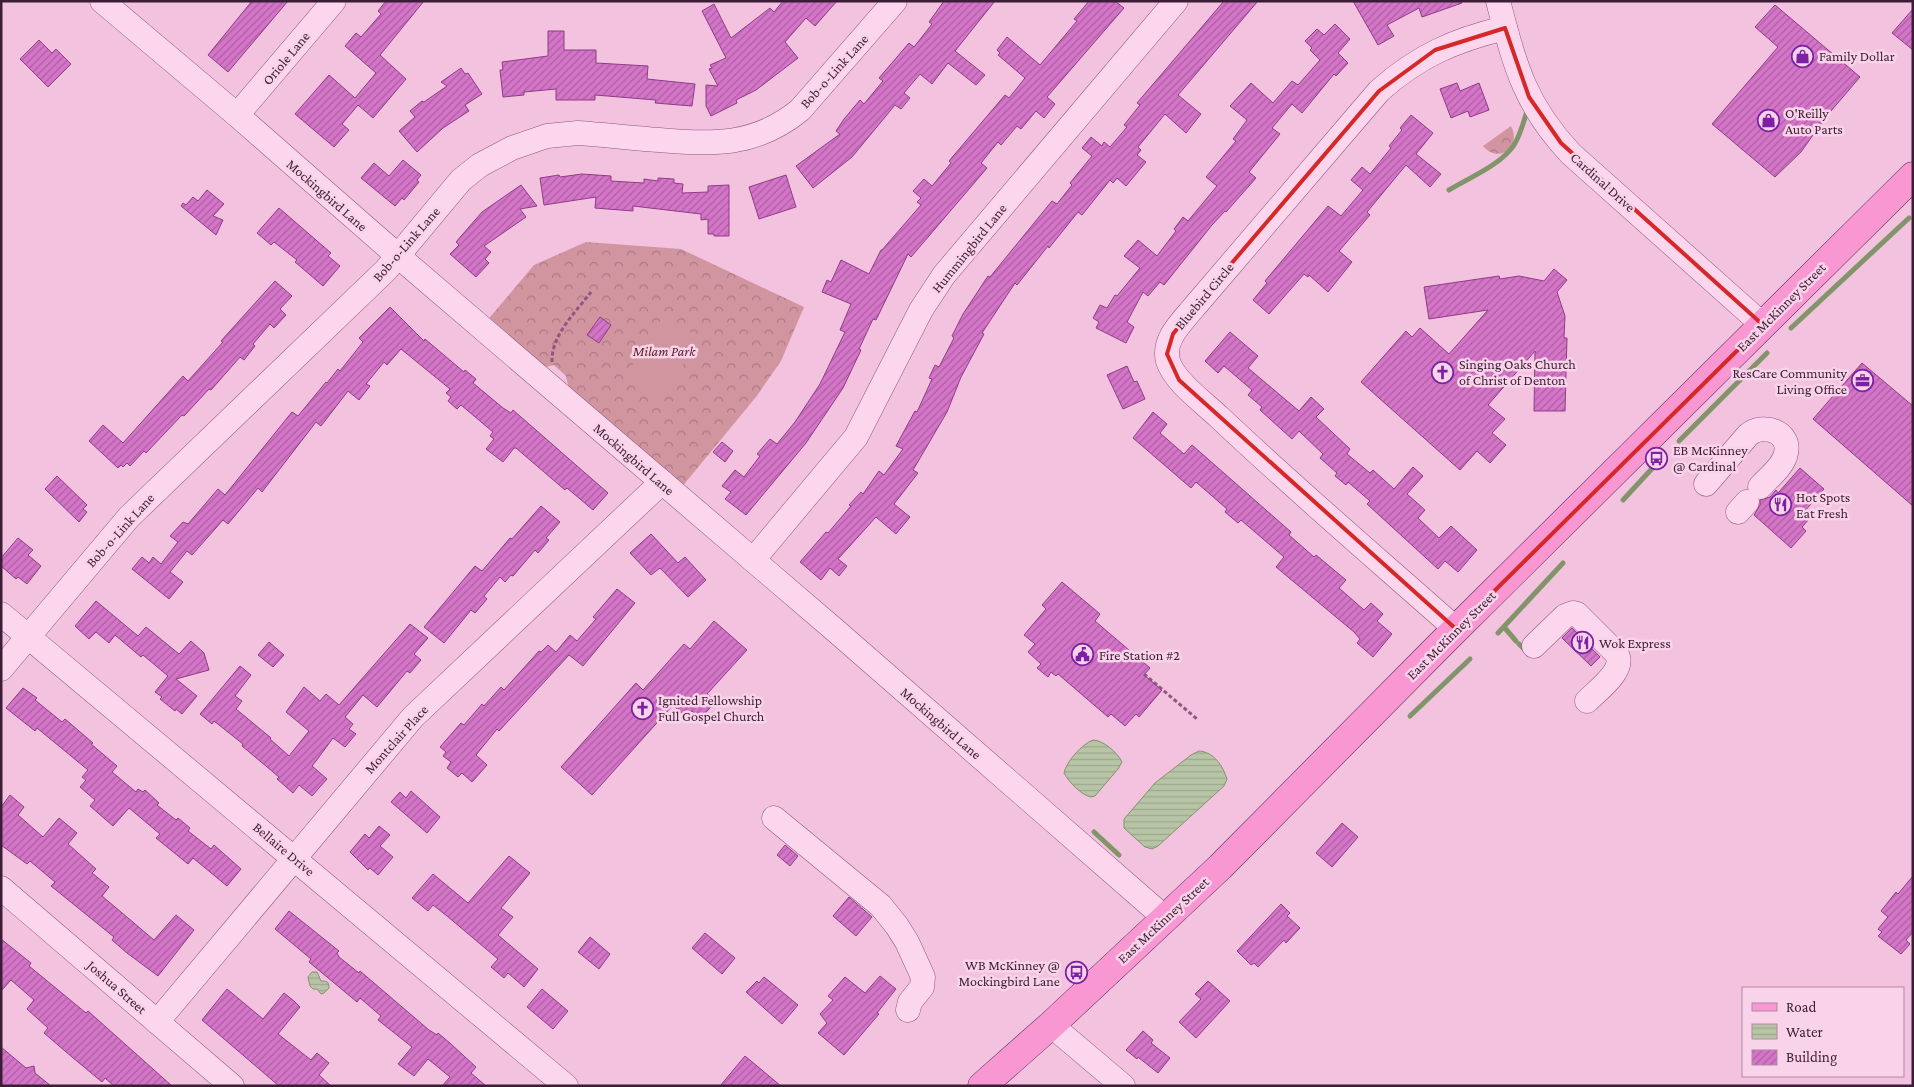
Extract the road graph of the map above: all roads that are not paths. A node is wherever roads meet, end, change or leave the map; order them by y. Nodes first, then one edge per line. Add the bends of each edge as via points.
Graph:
1 (102, 1) edge
2 (334, 1) edge
3 (895, 1) edge
4 (1176, 1) edge
5 (1498, 1) edge
6 (1505, 28) junction
7 (237, 115) junction
8 (1913, 176) edge
9 (398, 256) junction
10 (1763, 325) junction
11 (662, 482) junction
12 (1706, 484) dead end
13 (1748, 501) dead end
14 (753, 560) junction
15 (1, 614) edge
16 (1456, 629) junction
17 (28, 637) junction
18 (1534, 646) dead end
19 (1, 669) edge
20 (1587, 701) dead end
21 (774, 818) dead end
22 (295, 859) junction
23 (1, 888) edge
24 (1166, 918) junction
25 (908, 1010) dead end
26 (158, 1022) junction
27 (1051, 1025) junction
28 (232, 1086) edge
29 (566, 1086) edge
30 (982, 1086) edge
31 (1123, 1086) edge

1 - 7 street, Mockingbird Lane
2 - 7 street, Oriole Lane
3 - 9 street, Bob-o-Link Lane via 806,104 766,132 716,143 578,133 530,141 488,161 461,180
4 - 14 street, Hummingbird Lane via 944,274 921,310 856,436
5 - 6 street, Cardinal Drive
6 - 10 street, Cardinal Drive via 1529,97 1543,122 1561,143
6 - 16 street, Bluebird Circle via 1435,50 1413,63 1379,91 1195,306 1173,334 1167,350 1170,366 1179,380
7 - 9 street, Mockingbird Lane
8 - 10 main road, East McKinney Street
9 - 11 street, Mockingbird Lane
9 - 17 street, Bob-o-Link Lane via 129,517
10 - 16 main road, East McKinney Street
11 - 14 street, Mockingbird Lane
11 - 22 street, Montclair Place via 413,717
12 - 13 street via 1748,435 1756,429 1776,431 1784,441 1786,454
14 - 24 street, Mockingbird Lane
15 - 17 street, Bellaire Drive
16 - 24 main road, East McKinney Street
17 - 19 street, Bob-o-Link Lane
17 - 22 street, Bellaire Drive
18 - 20 street via 1564,616 1573,613 1616,652 1619,658 1617,668
21 - 25 street via 881,906 898,926 923,977 922,987
22 - 26 street, Montclair Place
22 - 29 street, Bellaire Drive
23 - 26 street, Joshua Street
24 - 27 main road, East McKinney Street
26 - 28 street, Joshua Street
27 - 30 main road, East McKinney Street
27 - 31 street

